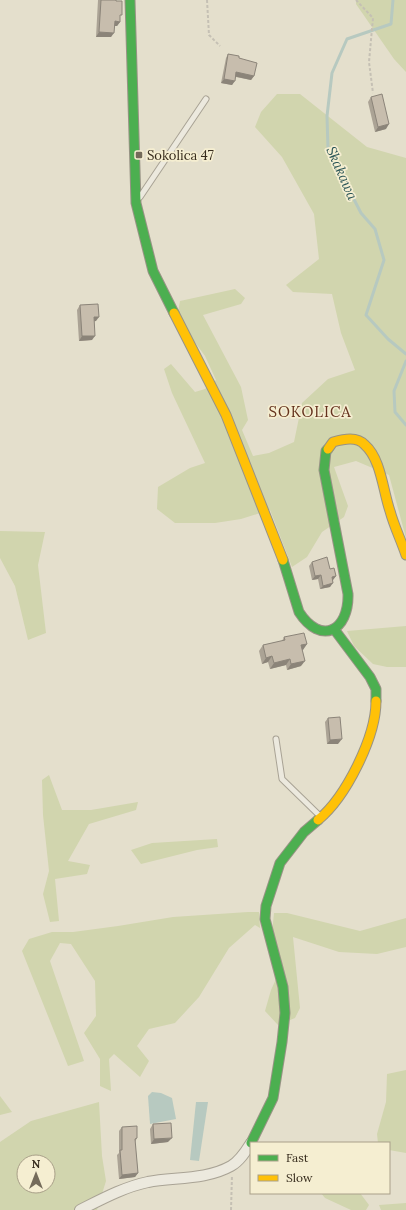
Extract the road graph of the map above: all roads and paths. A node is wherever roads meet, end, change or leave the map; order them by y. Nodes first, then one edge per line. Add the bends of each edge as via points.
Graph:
1 (130, 0) edge
2 (206, 0) edge
3 (356, 0) edge
4 (220, 46) dead end
5 (373, 93) dead end
6 (206, 99) dead end
7 (136, 203) junction
8 (406, 555) edge
9 (334, 629) junction
10 (276, 739) dead end
11 (322, 817) junction
12 (251, 1142) edge
13 (250, 1145) edge
14 (232, 1166) junction
15 (80, 1210) edge
16 (231, 1210) edge

1 - 7 street
2 - 4 path via 209,35
3 - 5 path via 373,18 368,62
6 - 7 lane
7 - 9 street via 153,271 226,415 279,549 299,612 313,629
8 - 9 street via 372,453 364,443 348,438 333,442 326,451 324,470 348,598 343,620
9 - 11 street via 370,676 376,689 376,708 359,762 347,786
10 - 11 lane via 282,780
11 - 12 street via 304,832 280,864 266,906 268,933 283,987 285,1012 273,1098
13 - 14 street via 245,1154
14 - 15 street via 193,1177 147,1182 117,1192
14 - 16 path

